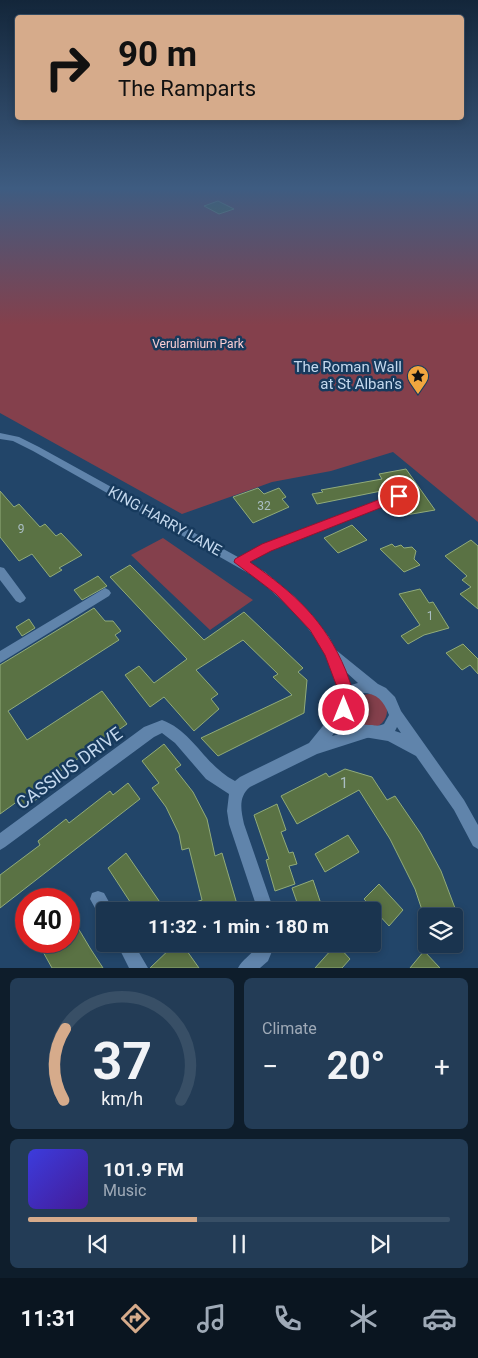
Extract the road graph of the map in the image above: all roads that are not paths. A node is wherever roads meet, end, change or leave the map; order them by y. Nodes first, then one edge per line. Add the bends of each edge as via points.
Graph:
1 (0, 436) edge
2 (399, 496) dead end
3 (240, 562) junction
4 (0, 571) edge
5 (105, 593) dead end
6 (20, 598) dead end
7 (331, 653) junction
8 (0, 658) edge
9 (373, 687) junction
10 (348, 695) junction
11 (344, 710) junction
12 (396, 715) junction
13 (365, 732) junction
14 (382, 732) junction
15 (314, 748) junction
16 (419, 750) junction
17 (237, 790) junction
18 (478, 841) edge
19 (0, 842) edge
20 (263, 902) edge
21 (130, 952) edge
22 (263, 952) edge
23 (139, 968) edge
24 (247, 968) edge

1 - 3 street, KING HARRY LANE via 16,439 36,449
2 - 3 street via 267,547
3 - 7 street, KING HARRY LANE via 267,580 300,610 315,626
4 - 6 street
5 - 8 street
7 - 9 street, KING HARRY LANE
7 - 10 street, KING HARRY LANE
9 - 10 street via 358,688
9 - 12 street via 384,691 390,698
10 - 11 street
11 - 13 street via 350,724
11 - 15 street
12 - 14 street via 389,728
12 - 16 street
13 - 14 street
13 - 15 street
14 - 16 street
15 - 17 street via 245,782
16 - 18 street via 459,805
17 - 19 street, CASSIUS DRIVE via 222,783 172,730 162,726 149,732
17 - 20 street via 234,803 236,822
21 - 23 street
22 - 24 street

